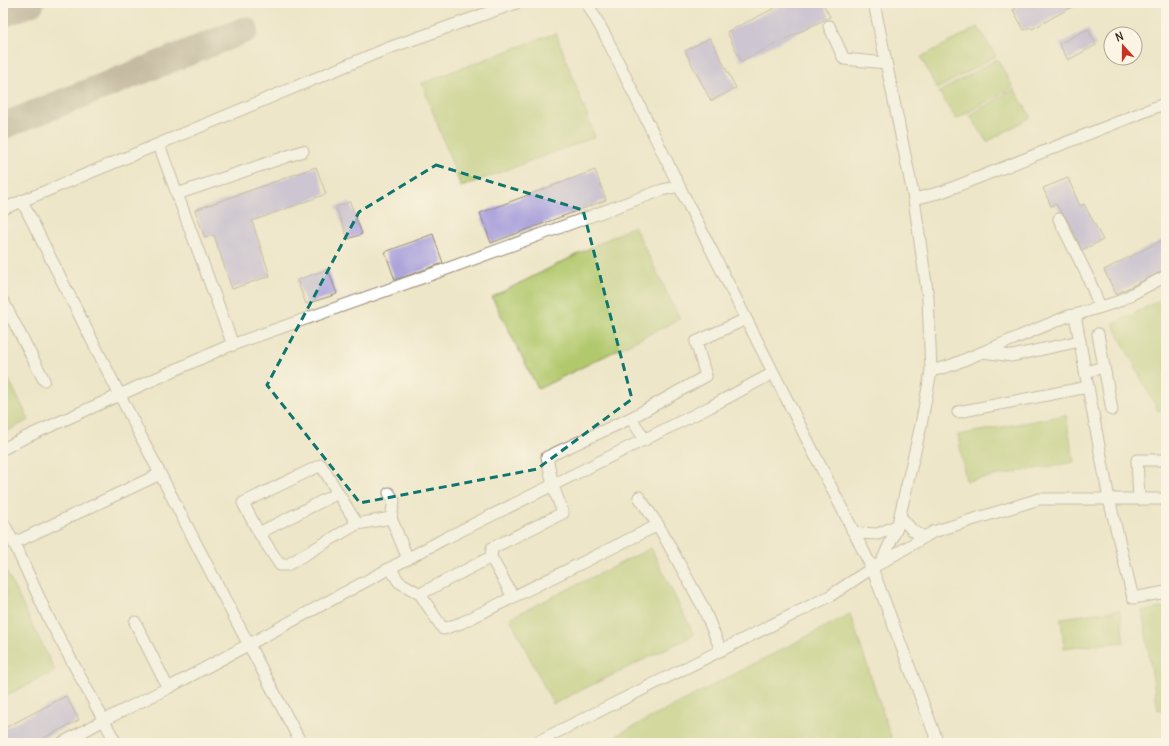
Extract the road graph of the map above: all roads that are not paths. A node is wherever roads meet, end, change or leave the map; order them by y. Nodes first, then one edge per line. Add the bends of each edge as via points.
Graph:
1 (516, 3) edge
2 (587, 3) edge
3 (874, 3) edge
4 (829, 26) dead end
5 (886, 63) junction
6 (1166, 103) edge
7 (159, 145) junction
8 (303, 151) dead end
9 (679, 186) junction
10 (177, 194) junction
11 (914, 199) junction
12 (22, 201) junction
13 (3, 209) edge
14 (1059, 219) dead end
15 (1166, 276) edge
16 (3, 301) edge
17 (1100, 307) junction
18 (1075, 315) junction
19 (746, 319) junction
20 (1098, 334) dead end
21 (1080, 341) junction
22 (233, 345) junction
23 (982, 352) junction
24 (1104, 367) junction
25 (932, 371) junction
26 (1085, 372) junction
27 (773, 373) junction
28 (44, 380) dead end
29 (1088, 387) junction
30 (119, 395) junction
31 (1112, 410) dead end
32 (958, 412) dead end
33 (632, 418) junction
34 (645, 440) junction
35 (3, 449) edge
36 (1166, 460) edge
37 (160, 474) junction
38 (553, 486) junction
39 (338, 493) junction
40 (389, 493) dead end
41 (639, 497) dead end
42 (1110, 499) junction
43 (1139, 499) junction
44 (1166, 499) edge
45 (391, 518) junction
46 (899, 520) junction
47 (3, 522) edge
48 (357, 524) junction
49 (658, 525) junction
50 (852, 530) junction
51 (260, 533) junction
52 (924, 537) junction
53 (14, 543) junction
54 (491, 557) junction
55 (408, 558) junction
56 (876, 566) junction
57 (390, 568) junction
58 (1166, 592) edge
59 (420, 594) junction
60 (513, 597) junction
61 (135, 622) dead end
62 (248, 645) junction
63 (721, 650) junction
64 (168, 688) junction
65 (104, 720) junction
66 (62, 743) edge
67 (116, 743) edge
68 (301, 743) edge
69 (535, 743) edge
70 (938, 743) edge

1 - 7 lane via 386,49
2 - 9 lane
3 - 5 lane
4 - 5 lane via 844,59
5 - 11 lane
6 - 11 lane via 942,192
7 - 10 lane
7 - 12 lane
8 - 10 lane
9 - 19 lane
9 - 22 lane
10 - 22 lane
11 - 25 lane via 928,298
12 - 13 lane
12 - 30 lane
14 - 17 lane
15 - 17 lane via 1117,302
16 - 28 lane
17 - 18 lane
18 - 21 lane
18 - 23 lane
19 - 27 lane
19 - 33 lane via 696,342 706,376
20 - 24 lane
21 - 23 lane via 1012,356
21 - 26 lane
22 - 30 lane
23 - 25 lane
24 - 26 lane
24 - 31 lane
25 - 46 lane
26 - 29 lane
27 - 34 lane
27 - 50 lane
29 - 32 lane
29 - 42 lane
30 - 35 lane
30 - 37 lane
33 - 34 lane
33 - 38 lane via 547,457
34 - 38 lane
36 - 43 lane via 1137,460
37 - 53 lane
37 - 62 lane
38 - 54 lane via 563,513 492,548
38 - 55 lane
39 - 48 lane
39 - 51 lane
39 - 51 lane via 322,465 243,503
40 - 45 lane via 394,501
41 - 49 lane
42 - 43 lane
42 - 52 lane via 1039,499
42 - 58 lane via 1133,598
43 - 44 lane
45 - 48 lane
45 - 55 lane
46 - 50 lane via 878,534 856,533
46 - 52 lane
46 - 56 lane
47 - 53 lane
48 - 51 lane via 287,565 280,565
49 - 60 lane
49 - 63 lane via 703,607
50 - 56 lane
52 - 56 lane
53 - 65 lane via 48,617
54 - 59 lane
54 - 60 lane
55 - 57 lane
56 - 63 lane via 830,596
56 - 70 lane
57 - 59 lane via 398,582
57 - 62 lane
59 - 60 lane via 443,629
61 - 64 lane
62 - 64 lane
62 - 68 lane
63 - 69 lane
64 - 65 lane
65 - 66 lane
65 - 67 lane

